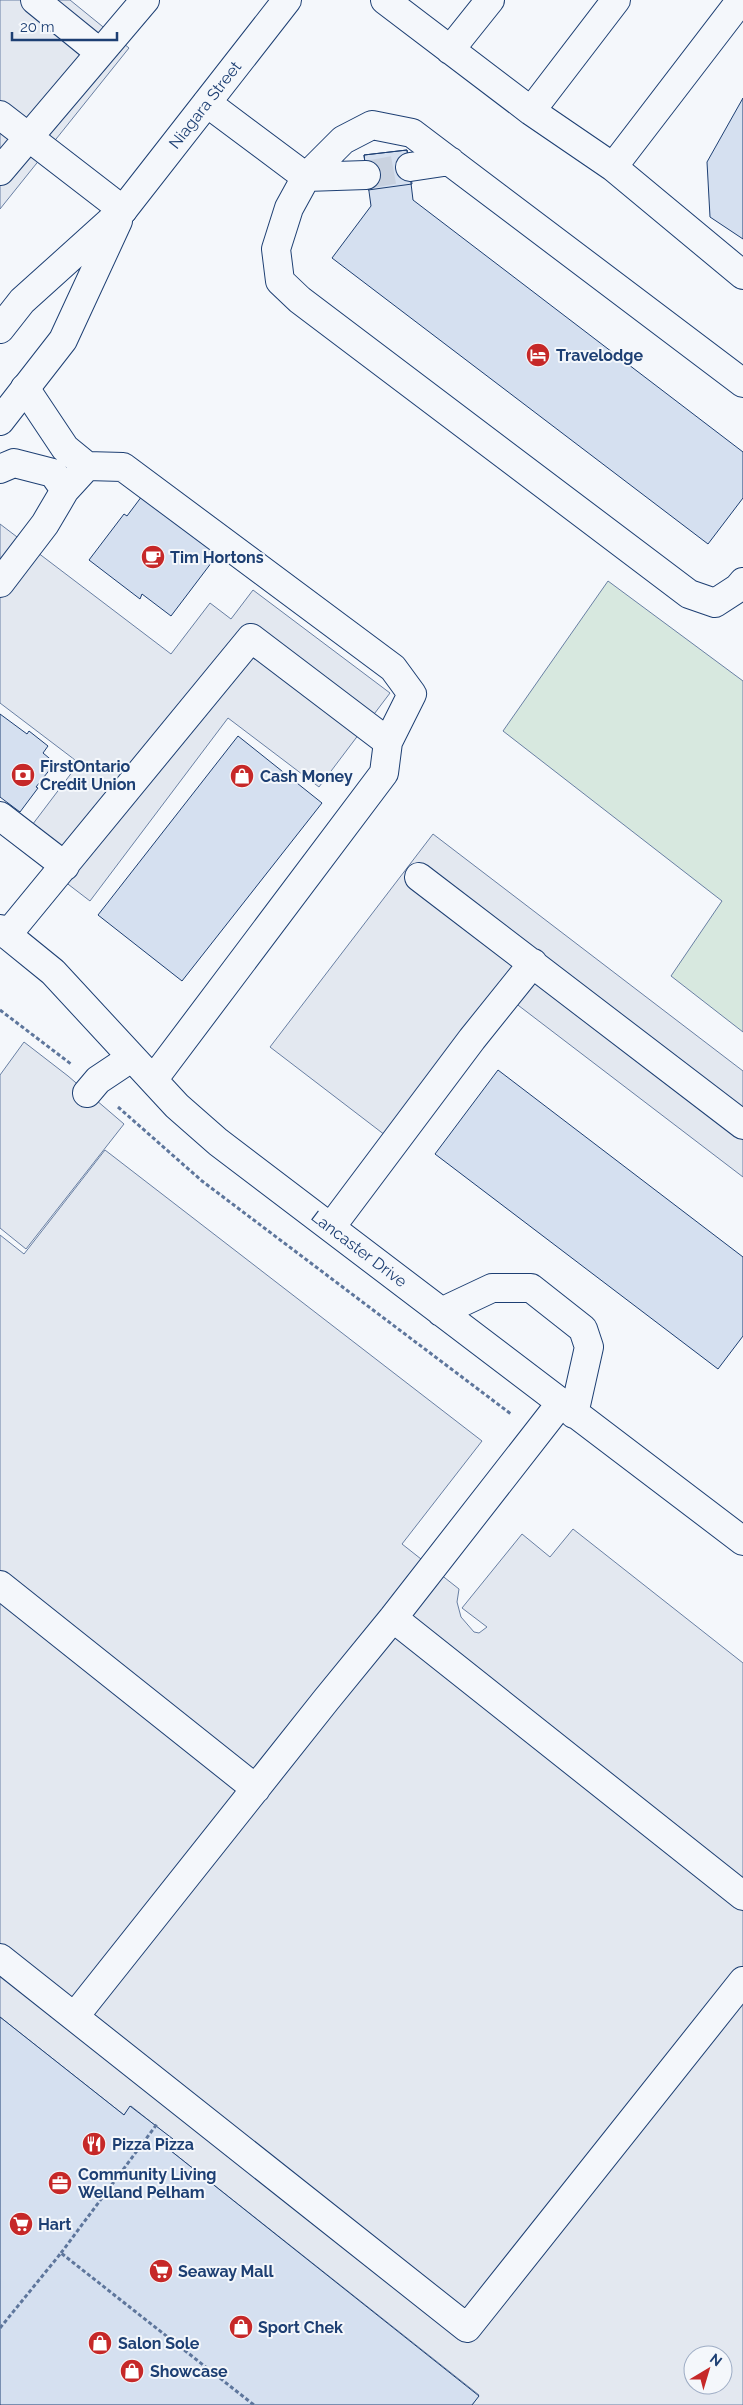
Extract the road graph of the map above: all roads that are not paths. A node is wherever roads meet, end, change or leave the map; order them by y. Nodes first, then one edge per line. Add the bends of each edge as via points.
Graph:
1 (35, 0) edge
2 (145, 0) edge
3 (286, 0) edge
4 (386, 0) edge
5 (490, 0) edge
6 (616, 0) edge
7 (741, 0) edge
8 (450, 50) junction
9 (99, 52) junction
10 (207, 102) junction
11 (531, 111) junction
12 (0, 115) edge
13 (28, 138) junction
14 (450, 161) junction
15 (410, 166) tunnel mouth
16 (613, 167) junction
17 (0, 171) edge
18 (366, 175) tunnel mouth
19 (306, 177) junction
20 (123, 210) junction
21 (743, 275) edge
22 (0, 329) edge
23 (743, 383) edge
24 (25, 388) junction
25 (0, 422) edge
26 (87, 466) junction
27 (0, 469) edge
28 (65, 490) junction
29 (743, 582) edge
30 (0, 583) edge
31 (388, 742) junction
32 (0, 816) edge
33 (65, 866) junction
34 (419, 877) dead end
35 (4, 932) edge
36 (533, 963) junction
37 (131, 1058) junction
38 (153, 1080) junction
39 (90, 1089) road end
40 (743, 1125) edge
41 (330, 1227) junction
42 (441, 1312) junction
43 (567, 1409) junction
44 (743, 1541) edge
45 (0, 1585) edge
46 (393, 1618) junction
47 (256, 1788) junction
48 (743, 1896) edge
49 (0, 1958) edge
50 (743, 1981) edge
51 (75, 2016) junction

1 - 9 street
2 - 9 street
3 - 10 street, Niagara Street
4 - 8 street
5 - 8 street
6 - 11 street
7 - 16 street
8 - 11 street
9 - 13 street
10 - 19 street
10 - 20 street, Niagara Street
11 - 16 street
12 - 13 street
13 - 17 street
13 - 20 street
14 - 15 street
14 - 19 street via 412,132 372,125 343,140
14 - 23 street
16 - 21 street
18 - 19 street
19 - 29 street via 289,208 276,249 280,281 300,300 689,594 715,603
20 - 22 street, Niagara Street via 22,301
20 - 24 street, Niagara Street via 63,340
24 - 25 street, Niagara Street
24 - 26 street via 64,448
26 - 28 street
26 - 31 street via 123,467 393,668 412,694
27 - 28 street via 14,462 53,473
28 - 30 street via 45,524
31 - 33 street via 251,638
31 - 38 street via 384,772
32 - 33 street
33 - 35 street
34 - 36 street
35 - 37 street, Lancaster Drive via 52,972
36 - 40 street
36 - 41 street
37 - 38 street, Lancaster Drive
37 - 39 street
38 - 41 street, Lancaster Drive via 218,1142
41 - 42 street, Lancaster Drive
42 - 43 street, Lancaster Drive
42 - 43 street via 492,1288 531,1288 583,1329 589,1347
43 - 44 street, Lancaster Drive
43 - 46 street via 536,1434
45 - 47 street
46 - 47 street
46 - 48 street
47 - 51 street
49 - 51 street
50 - 51 street via 467,2328

